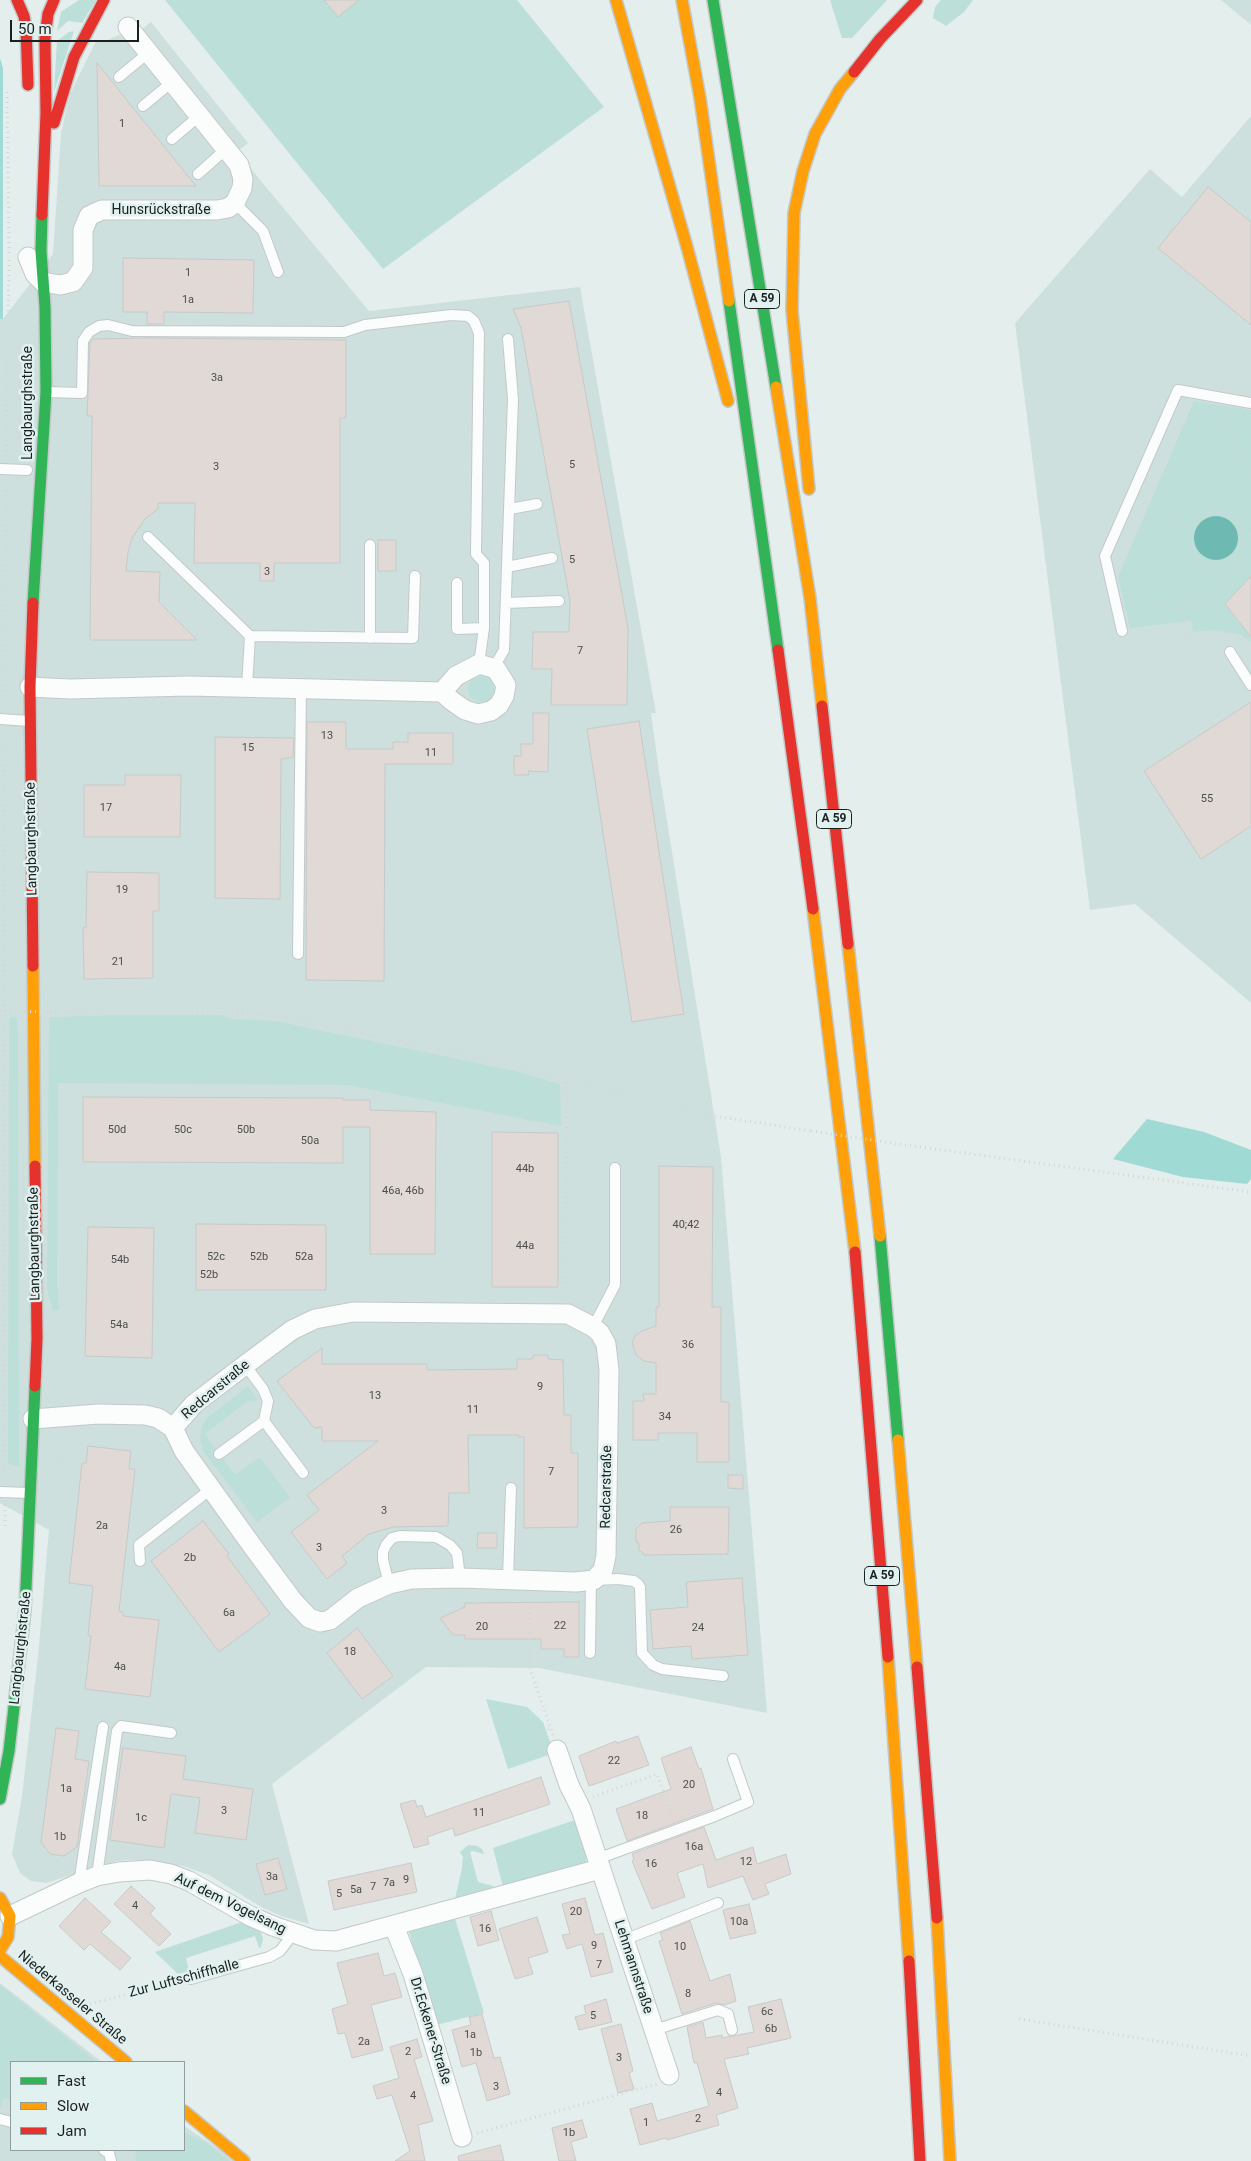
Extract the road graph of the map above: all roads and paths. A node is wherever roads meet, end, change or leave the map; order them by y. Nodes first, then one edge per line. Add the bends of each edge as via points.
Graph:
1 (54, 0) edge
2 (104, 0) edge
3 (616, 0) edge
4 (682, 0) edge
5 (713, 0) edge
6 (916, 0) edge
7 (22, 1) edge
8 (41, 3) dead end
9 (128, 27) dead end
10 (148, 53) junction
11 (119, 77) dead end
12 (172, 82) junction
13 (7, 87) dead end
14 (28, 98) dead end
15 (143, 106) dead end
16 (200, 116) junction
17 (172, 139) dead end
18 (226, 149) junction
19 (198, 174) dead end
20 (42, 180) junction
21 (235, 203) junction
22 (28, 252) dead end
23 (278, 272) dead end
24 (35, 283) junction
25 (508, 339) dead end
26 (46, 392) junction
27 (1226, 399) junction
28 (1251, 403) edge
29 (731, 412) dead end
30 (735, 430) dead end
31 (3, 469) edge
32 (28, 470) dead end
33 (1251, 478) edge
34 (27, 499) dead end
35 (1130, 499) junction
36 (537, 504) dead end
37 (809, 504) dead end
38 (510, 509) junction
39 (809, 522) dead end
40 (1191, 527) junction
41 (1251, 533) edge
42 (148, 537) dead end
43 (370, 545) dead end
44 (36, 547) junction
45 (1240, 550) junction
46 (1244, 553) junction
47 (552, 558) dead end
48 (766, 558) junction
49 (507, 567) junction
50 (415, 576) dead end
51 (456, 583) dead end
52 (1112, 588) junction
53 (810, 598) junction
54 (559, 601) dead end
55 (506, 603) junction
56 (1183, 607) junction
57 (484, 628) junction
58 (1122, 631) dead end
59 (250, 636) junction
60 (370, 638) junction
61 (1190, 650) dead end
62 (1230, 652) dead end
63 (485, 665) junction
64 (1251, 685) edge
65 (30, 687) junction
66 (247, 687) junction
67 (302, 688) junction
68 (442, 692) junction
69 (2, 719) edge
70 (31, 721) junction
71 (298, 954) dead end
72 (0, 1011) edge
73 (2, 1038) edge
74 (567, 1080) junction
75 (614, 1168) dead end
76 (1250, 1190) edge
77 (568, 1314) junction
78 (593, 1327) junction
79 (245, 1365) junction
80 (58, 1366) dead end
81 (68, 1416) junction
82 (33, 1419) junction
83 (264, 1421) junction
84 (173, 1428) junction
85 (219, 1454) dead end
86 (303, 1473) dead end
87 (511, 1488) dead end
88 (211, 1489) junction
89 (2, 1492) edge
90 (30, 1493) junction
91 (5, 1535) dead end
92 (140, 1561) dead end
93 (460, 1578) junction
94 (508, 1579) junction
95 (528, 1580) junction
96 (592, 1580) junction
97 (389, 1584) junction
98 (590, 1653) dead end
99 (723, 1676) dead end
100 (103, 1727) dead end
101 (551, 1728) junction
102 (538, 1732) junction
103 (171, 1733) dead end
104 (557, 1750) joint
105 (733, 1759) dead end
106 (0, 1799) edge
107 (578, 1803) junction
108 (677, 1830) junction
109 (599, 1864) junction
110 (97, 1876) junction
111 (79, 1883) junction
112 (0, 1898) edge
113 (718, 1903) dead end
114 (10, 1916) junction
115 (394, 1926) junction
116 (293, 1934) junction
117 (624, 1940) junction
118 (0, 1950) edge
119 (0, 1956) edge
120 (191, 1979) joint
121 (66, 2012) junction
122 (1019, 2020) dead end
123 (654, 2030) junction
124 (732, 2030) dead end
125 (1251, 2056) edge
126 (125, 2061) edge
127 (669, 2076) joint
128 (185, 2112) edge
129 (462, 2137) joint
130 (244, 2161) edge
131 (920, 2161) edge
132 (950, 2161) edge

1 - 8 main road
1 - 20 main road, Langbaurghstraße via 48,14 45,38 46,114
2 - 20 main road via 74,57 55,118
3 - 29 main road
4 - 48 main road, A 59 via 700,98
5 - 53 main road, A 59
6 - 37 main road via 840,89 815,134 794,213 792,310
7 - 14 main road
9 - 10 street
10 - 11 lane
10 - 12 street
12 - 15 lane
12 - 16 street
13 - 31 path via 10,269
16 - 17 lane
16 - 18 street
18 - 19 lane
18 - 21 street via 239,165 243,179
20 - 24 main road, Langbaurghstraße via 41,251
21 - 23 lane via 263,231
21 - 24 street, Hunsrückstraße via 217,210 102,210 89,216 83,230 83,268 73,282 60,285
22 - 24 street, Langbaurghstraße
24 - 26 main road, Langbaurghstraße via 45,307
25 - 38 lane via 513,399
26 - 44 main road, Langbaurghstraße
26 - 57 lane via 82,393 83,341 99,326 132,331 344,332 365,325 451,314 468,316 479,333 476,554 484,563
27 - 28 lane
27 - 33 path via 1223,418
27 - 35 lane via 1178,390
30 - 48 main road
31 - 32 lane
31 - 69 path
34 - 44 main road, Langbaurghstraße
35 - 40 path
35 - 52 lane via 1105,556
36 - 38 lane
38 - 49 lane
39 - 53 main road
40 - 45 path via 1192,549 1201,560 1222,564
40 - 45 path via 1206,513 1227,514 1241,529
41 - 46 path
42 - 59 lane
43 - 60 lane
44 - 65 main road, Langbaurghstraße
45 - 46 path
46 - 56 path via 1217,588 1195,604
47 - 49 lane
48 - 131 main road, A 59 via 859,1282 905,1879
49 - 55 lane
50 - 60 lane via 413,638
51 - 57 lane via 457,629
52 - 56 path via 1139,602 1171,609
52 - 58 lane
53 - 132 main road, A 59 via 885,1277 934,1871
54 - 55 lane
55 - 63 lane via 504,650 497,662
56 - 61 path
57 - 63 lane
59 - 60 lane
59 - 66 lane
62 - 64 lane
63 - 68 street via 456,676
63 - 68 street via 496,668 506,685 499,705 491,711 478,714 465,710
65 - 66 street
65 - 70 main road, Langbaurghstraße
66 - 67 street
67 - 68 street
67 - 71 lane
69 - 70 lane
69 - 73 path
70 - 82 main road, Langbaurghstraße via 37,1339
72 - 74 path, bridge via 274,1014 414,1042
73 - 89 path
74 - 76 path, bridge via 696,1113 920,1147
74 - 77 path via 565,1303
75 - 78 lane via 614,1285
77 - 78 street, Redcarstraße
77 - 79 street, Redcarstraße via 353,1312 330,1315 315,1318 292,1330
78 - 96 street, Redcarstraße via 606,1344 609,1370 606,1556 603,1570
79 - 83 lane via 263,1388 268,1401
79 - 84 street, Redcarstraße via 194,1404
80 - 81 path via 60,1380 68,1394
81 - 82 street, Redcarstraße
81 - 84 street, Redcarstraße via 145,1415 158,1418
82 - 90 main road, Langbaurghstraße
83 - 85 lane
83 - 86 lane
84 - 88 street, Redcarstraße via 184,1451
87 - 94 lane
88 - 92 lane via 139,1545
88 - 97 street, Redcarstraße via 293,1601 314,1620 330,1620 358,1598
89 - 90 lane
89 - 91 path
90 - 106 main road, Langbaurghstraße via 22,1657
93 - 94 street, Redcarstraße
93 - 97 street, Redcarstraße via 412,1579
93 - 97 lane via 457,1553 450,1545 436,1538 400,1536 392,1538 383,1552
94 - 95 street, Redcarstraße
95 - 96 street, Redcarstraße
95 - 101 path via 529,1666
96 - 98 lane
96 - 99 lane via 618,1579 638,1584 642,1653 653,1665 662,1669
100 - 111 lane
101 - 102 path
101 - 104 path
102 - 102 path via 542,1741 539,1747 516,1755 506,1745 498,1719 502,1713 522,1716
103 - 110 lane via 121,1726 117,1731
104 - 107 street, Lehmannstraße
105 - 108 lane via 748,1802
107 - 108 path via 657,1774
107 - 109 street, Lehmannstraße
108 - 109 lane
109 - 115 street, Auf dem Vogelsang
109 - 117 street, Lehmannstraße
110 - 111 street, Auf dem Vogelsang
110 - 116 street, Auf dem Vogelsang via 150,1870 171,1874 209,1891 250,1916
111 - 114 street, Auf dem Vogelsang
112 - 114 main road
113 - 117 lane
114 - 118 main road via 8,1937
115 - 116 street, Auf dem Vogelsang via 336,1941 314,1940
115 - 129 street, Dr.Eckener-Straße via 413,1974
116 - 120 lane, Zur Luftschiffhalle via 280,1951 269,1957
117 - 123 street, Lehmannstraße
119 - 121 main road, Niederkasseler Straße
120 - 121 path, Zur Luftschiffhalle
121 - 126 main road, Niederkasseler Straße
122 - 125 path
123 - 124 lane via 718,2010 728,2014
123 - 127 street, Lehmannstraße
127 - 129 path via 654,2086
128 - 130 main road

